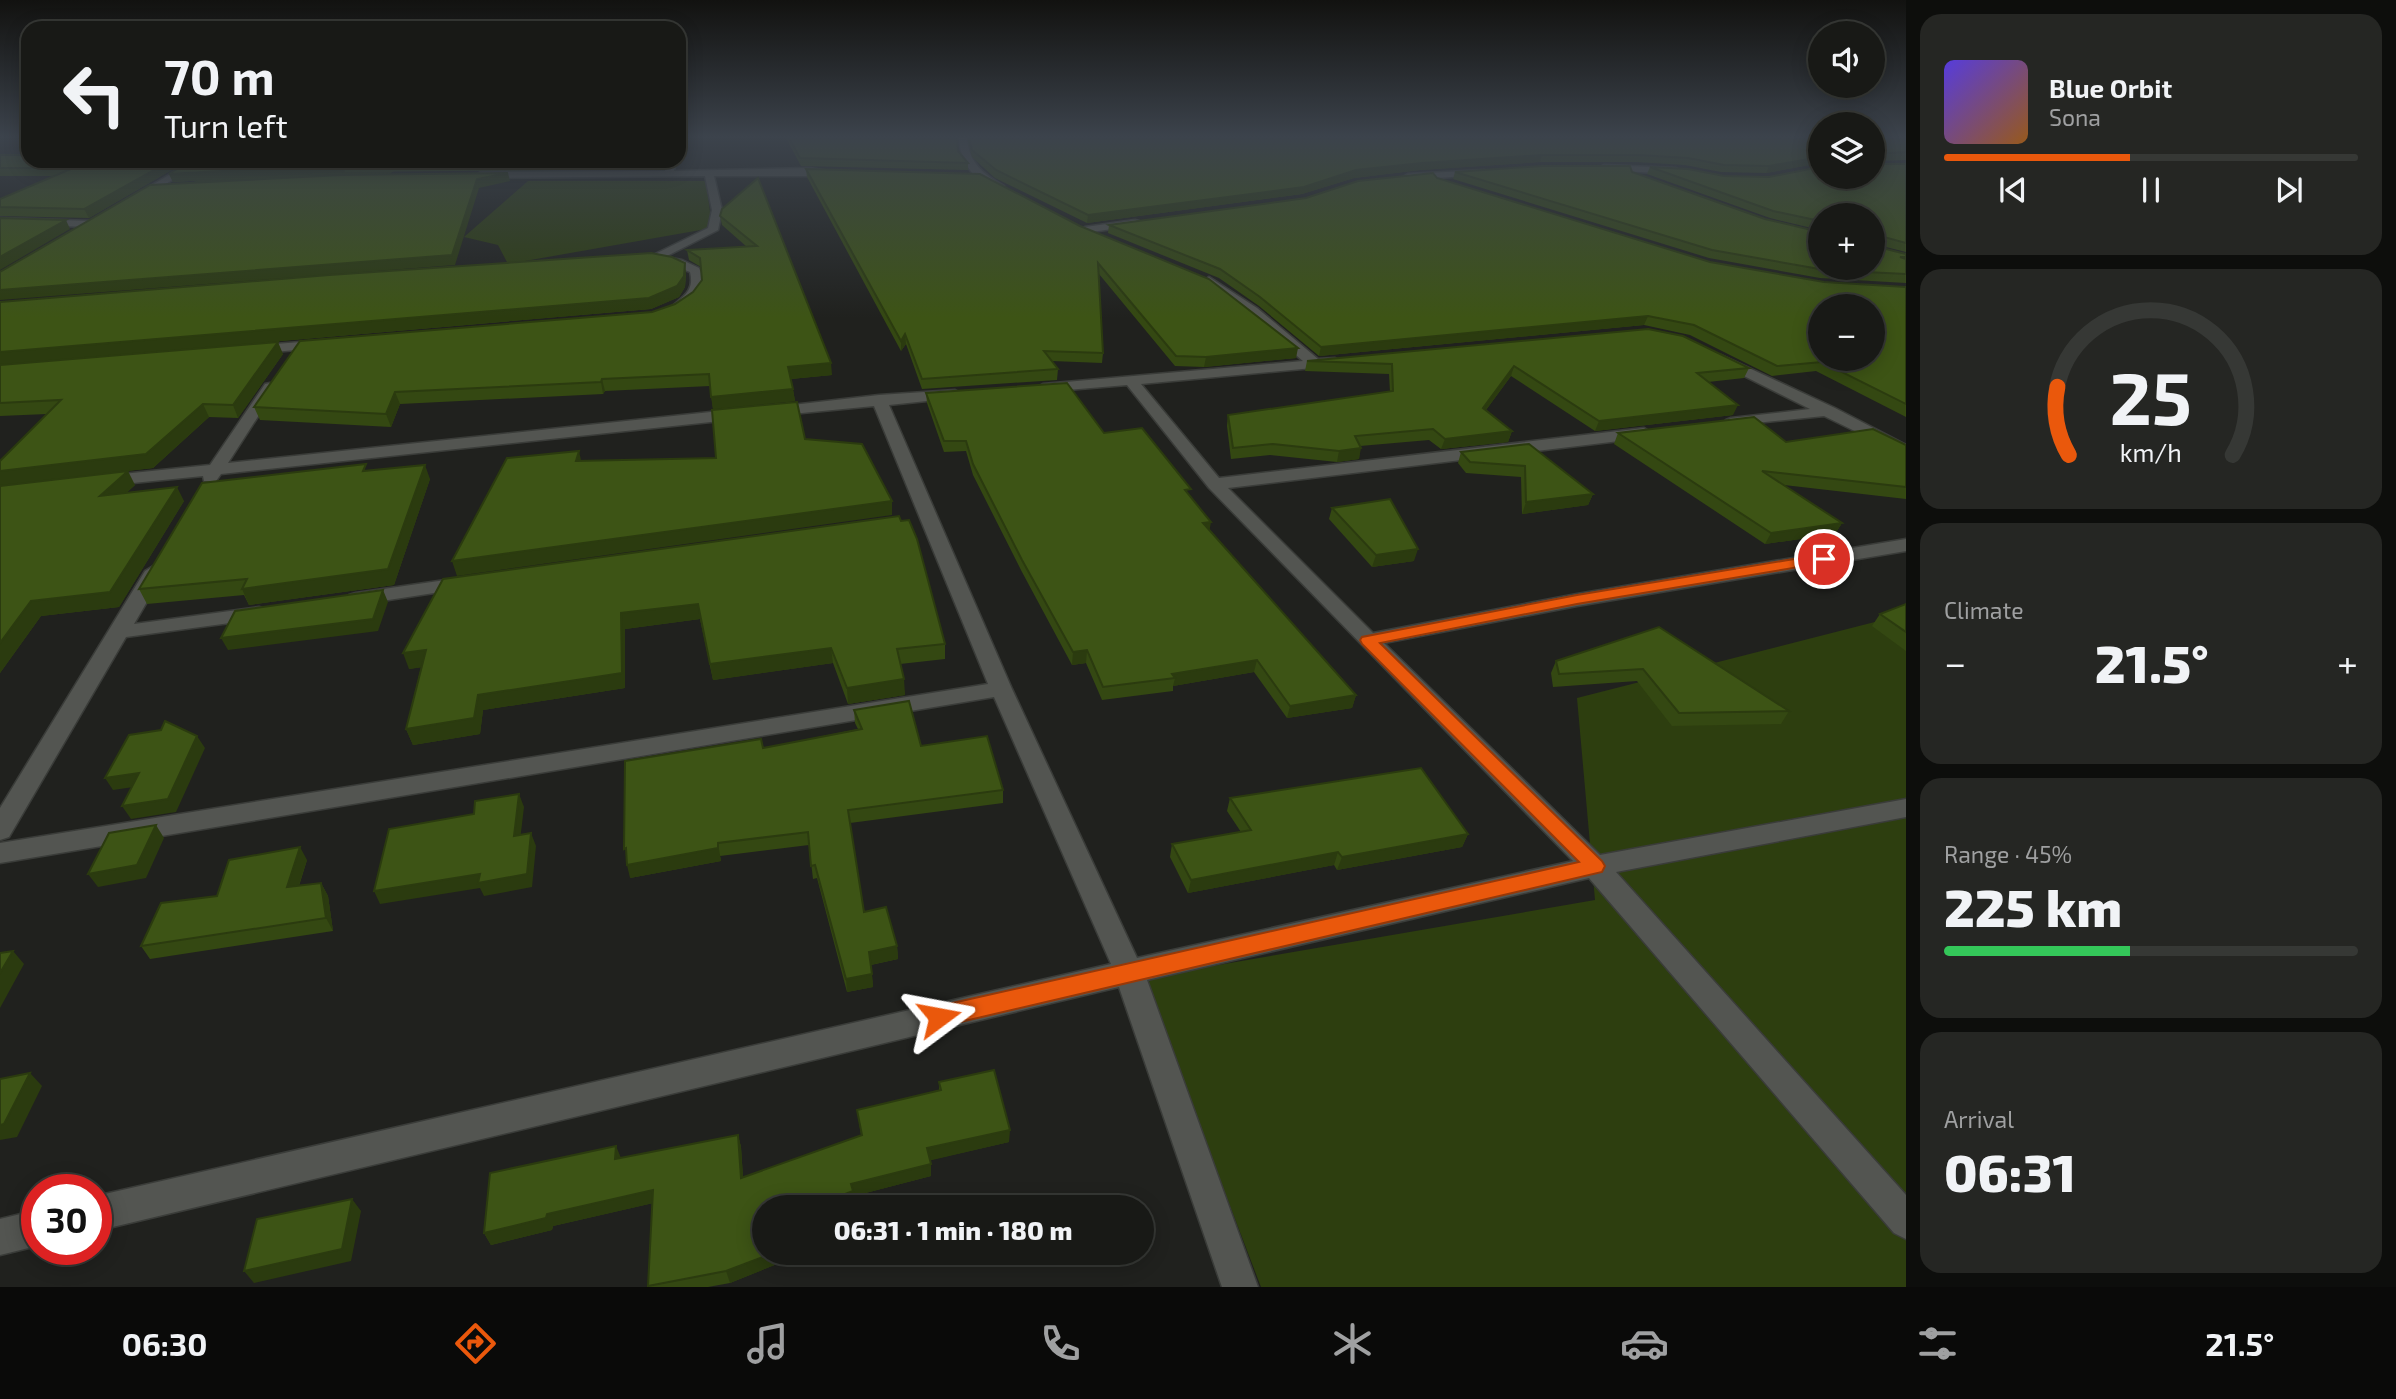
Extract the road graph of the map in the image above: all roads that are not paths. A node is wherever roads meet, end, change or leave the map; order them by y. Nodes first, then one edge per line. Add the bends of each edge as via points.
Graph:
1 (135, 198) edge
2 (715, 198) edge
3 (127, 203) edge
4 (103, 217) edge
5 (0, 221) edge
6 (1140, 222) edge
7 (92, 224) junction
8 (69, 237) edge
9 (1101, 237) edge
10 (653, 258) junction
11 (639, 259) edge
12 (1196, 275) edge
13 (666, 312) edge
14 (337, 343) edge
15 (298, 347) junction
16 (244, 351) edge
17 (1708, 352) edge
18 (1356, 360) edge
19 (1315, 364) junction
20 (1131, 381) junction
21 (1025, 389) edge
22 (972, 393) edge
23 (879, 400) junction
24 (1830, 411) junction
25 (1720, 424) edge
26 (1666, 430) edge
27 (1906, 451) edge
28 (215, 468) junction
29 (81, 484) edge
30 (1215, 484) junction
31 (201, 491) edge
32 (1906, 545) edge
33 (167, 550) edge
34 (487, 580) edge
35 (335, 602) edge
36 (280, 610) edge
37 (118, 632) junction
38 (1368, 640) junction
39 (1001, 689) junction
40 (1906, 808) edge
41 (0, 830) edge
42 (0, 853) edge
43 (1595, 866) junction
44 (1129, 972) junction
45 (112, 1210) edge
46 (1906, 1221) edge
47 (21, 1232) edge
48 (0, 1237) edge
49 (1240, 1287) edge

1 - 3 street
2 - 10 street via 713,230
4 - 7 street
5 - 7 street
6 - 9 street via 1079,227
7 - 8 street
10 - 11 street
10 - 13 street via 695,270 698,280 693,298
12 - 19 street via 1252,311
14 - 15 street
15 - 16 street
15 - 28 street
17 - 24 street
18 - 19 street
19 - 20 street
20 - 21 street
20 - 30 street
22 - 23 street
23 - 28 street
23 - 39 street via 923,519
24 - 25 street
24 - 27 street
26 - 30 street
28 - 29 street
28 - 31 street
30 - 38 street
32 - 38 street
33 - 37 street
34 - 35 street
36 - 37 street
37 - 41 street
38 - 43 street
39 - 42 street
39 - 44 street
40 - 43 street
43 - 44 street
43 - 46 street
44 - 45 street
44 - 49 street
47 - 48 street

